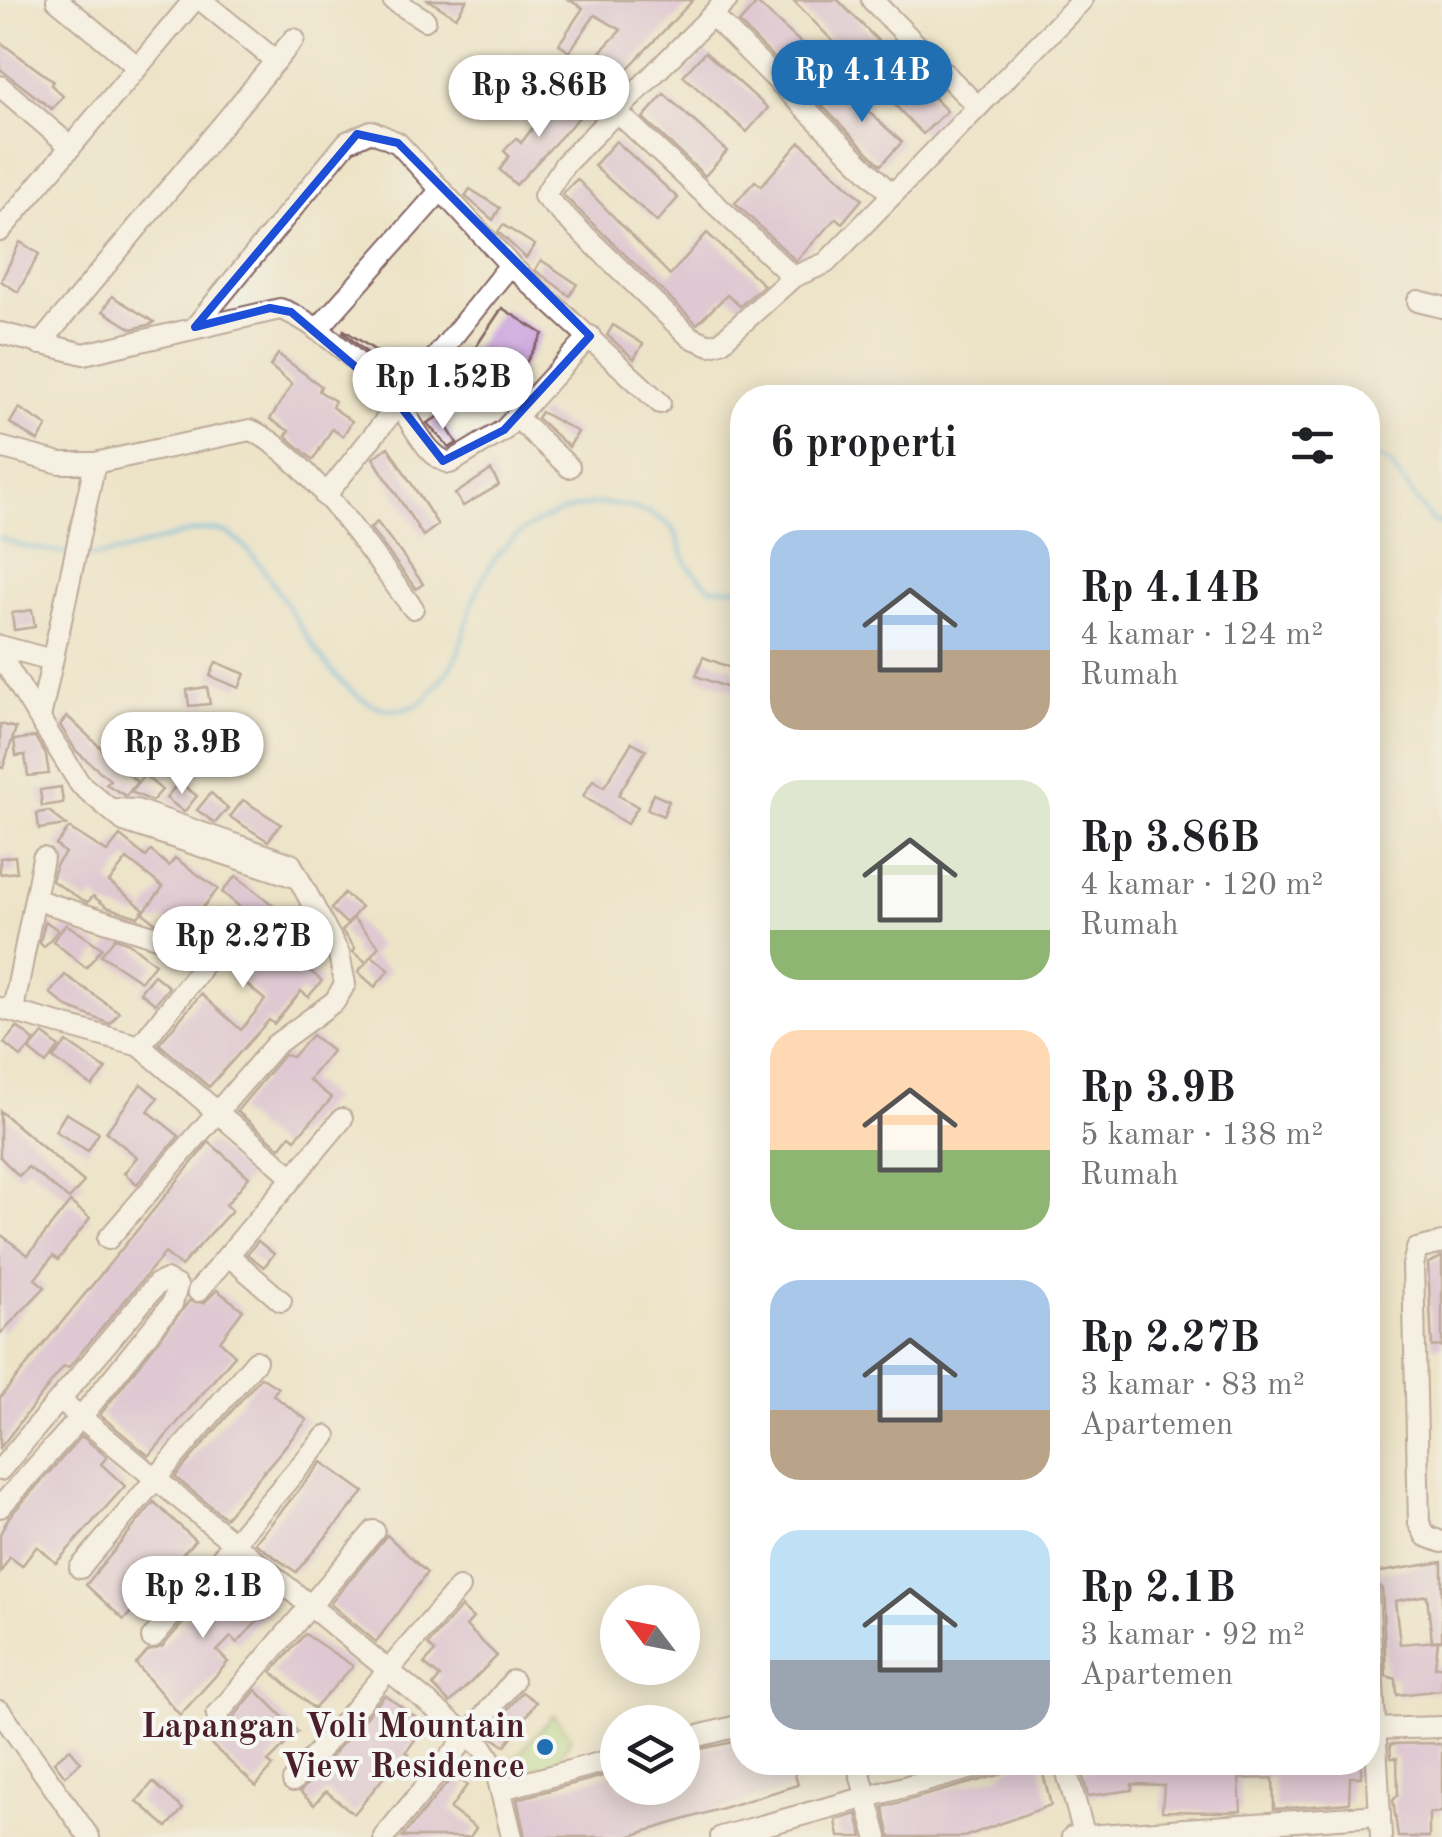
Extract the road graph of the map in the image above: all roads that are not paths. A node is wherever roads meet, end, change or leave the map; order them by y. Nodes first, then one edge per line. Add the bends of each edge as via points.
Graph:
1 (197, 0) edge
2 (393, 0) edge
3 (872, 0) edge
4 (1082, 0) edge
5 (69, 4) edge
6 (720, 8) edge
7 (425, 20) dead end
8 (294, 39) dead end
9 (276, 61) junction
10 (138, 67) junction
11 (0, 86) edge
12 (978, 107) junction
13 (615, 110) junction
14 (71, 147) junction
15 (441, 190) junction
16 (892, 195) junction
17 (0, 232) edge
18 (510, 266) junction
19 (793, 277) junction
20 (1418, 301) dead end
21 (1442, 307) edge
22 (195, 327) junction
23 (317, 330) junction
24 (0, 334) edge
25 (590, 336) junction
26 (40, 344) junction
27 (396, 402) junction
28 (660, 403) dead end
29 (516, 418) junction
30 (0, 447) edge
31 (95, 463) junction
32 (569, 467) dead end
33 (325, 496) junction
34 (413, 608) dead end
35 (0, 646) edge
36 (0, 655) edge
37 (52, 660) junction
38 (40, 718) junction
39 (44, 858) dead end
40 (37, 900) junction
41 (7, 1009) edge
42 (140, 1046) junction
43 (219, 1112) junction
44 (342, 1119) dead end
45 (293, 1177) junction
46 (108, 1240) dead end
47 (1442, 1243) edge
48 (228, 1255) junction
49 (198, 1291) dead end
50 (281, 1301) dead end
51 (256, 1360) dead end
52 (60, 1401) junction
53 (81, 1416) junction
54 (326, 1436) dead end
55 (0, 1470) edge
56 (156, 1478) junction
57 (0, 1507) edge
58 (374, 1531) dead end
59 (1442, 1542) edge
60 (236, 1545) junction
61 (80, 1568) dead end
62 (459, 1588) dead end
63 (313, 1606) junction
64 (152, 1638) dead end
65 (391, 1671) junction
66 (513, 1681) dead end
67 (0, 1711) edge
68 (217, 1714) dead end
69 (1442, 1727) edge
70 (730, 1728) edge
71 (1380, 1729) edge
72 (468, 1735) junction
73 (700, 1736) edge
74 (600, 1763) edge
75 (860, 1775) edge
76 (948, 1775) edge
77 (1067, 1775) edge
78 (1377, 1775) edge
79 (293, 1782) dead end
80 (502, 1788) junction
81 (866, 1797) junction
82 (1380, 1815) junction
83 (1081, 1836) edge
84 (88, 1837) edge
85 (384, 1837) edge
86 (512, 1837) edge
87 (721, 1837) edge
88 (877, 1837) edge
89 (1381, 1837) edge

1 - 9 street
1 - 10 street
2 - 7 street
3 - 12 street
4 - 12 street
5 - 10 street
6 - 13 street
6 - 16 street
8 - 9 street
9 - 26 street
10 - 14 street
11 - 14 street
12 - 16 street
13 - 19 street
13 - 19 street via 544,196 690,337 699,344 721,342
14 - 17 street
15 - 18 street
15 - 22 street via 386,135 357,134
15 - 23 street
16 - 19 street via 826,264
18 - 25 street
18 - 27 street
20 - 21 street
22 - 23 street via 270,308 291,312
22 - 26 street via 84,354
23 - 27 street
24 - 26 street
25 - 28 street
25 - 29 street
27 - 29 street via 436,457 450,462
27 - 33 street
29 - 32 street
30 - 31 street
31 - 33 street via 250,430 276,444
31 - 37 street
33 - 34 street
35 - 37 street
36 - 38 street
37 - 38 street
38 - 43 street via 80,784 112,809 136,810 294,868 339,954 342,991 275,1046
39 - 40 street
40 - 41 street
40 - 42 street via 198,955 197,974
41 - 42 street
42 - 43 street
43 - 45 street
43 - 46 street
44 - 45 street
45 - 48 street
47 - 59 street via 1417,1249 1413,1265 1419,1524 1426,1536
48 - 49 street
48 - 50 street
51 - 56 street
52 - 53 street
52 - 53 street via 157,1284 171,1282 178,1290 172,1304
52 - 55 street
53 - 56 street
53 - 57 street
54 - 60 street
56 - 60 street
56 - 61 street
58 - 63 street
60 - 63 street
60 - 64 street
62 - 65 street
63 - 65 street
63 - 68 street
65 - 72 street
65 - 79 street
66 - 72 street
67 - 84 street
69 - 71 street
70 - 73 street
72 - 80 street via 488,1754
72 - 85 street
74 - 80 street
75 - 81 street
76 - 81 street
77 - 83 street
78 - 82 street
80 - 86 street
81 - 87 street
81 - 88 street
82 - 83 street
82 - 89 street

